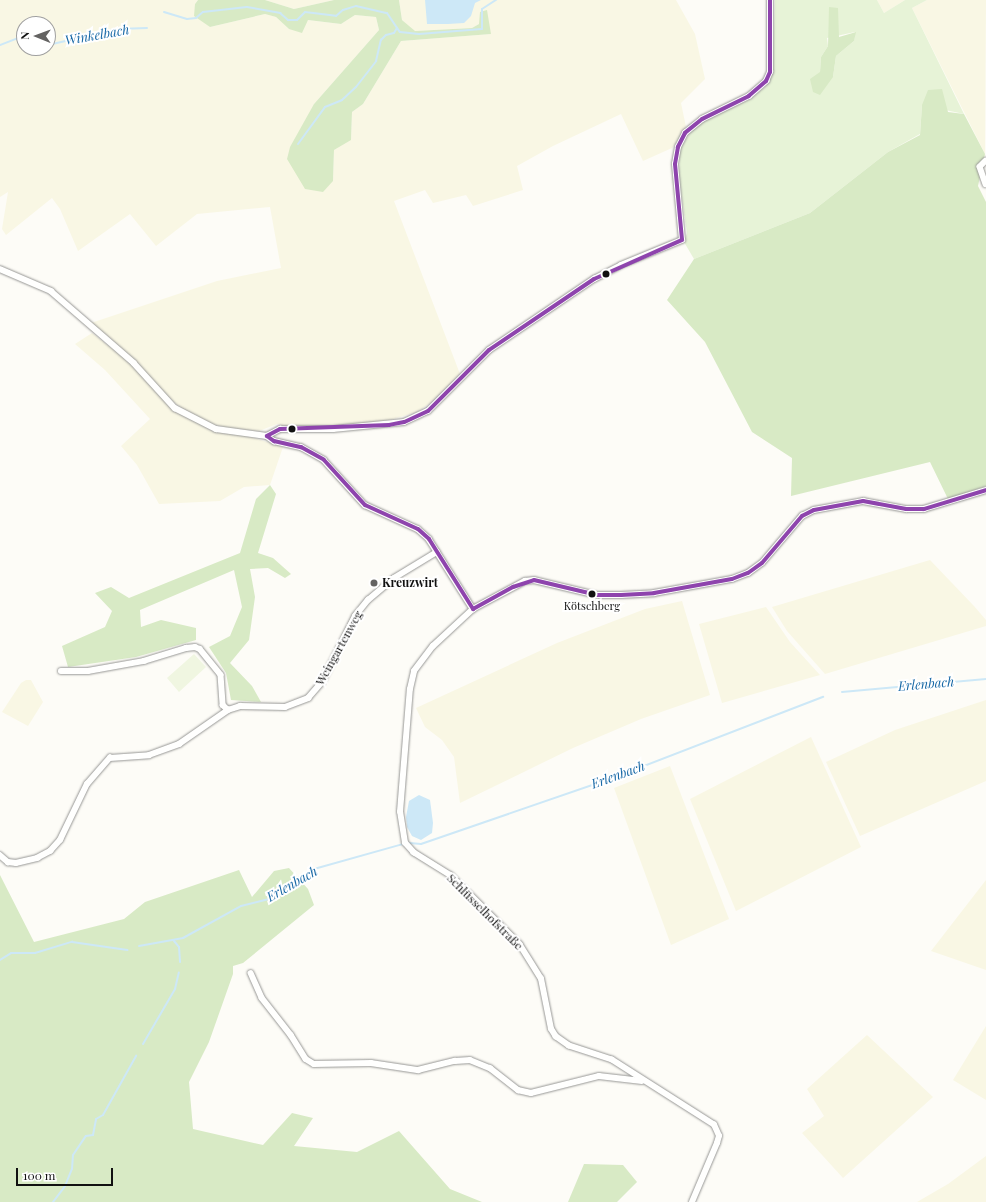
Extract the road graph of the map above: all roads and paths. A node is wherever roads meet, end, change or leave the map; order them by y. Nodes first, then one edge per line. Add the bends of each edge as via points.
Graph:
1 (770, 0) edge
2 (986, 161) edge
3 (986, 184) edge
4 (0, 269) edge
5 (266, 436) junction
6 (986, 490) edge
7 (437, 552) junction
8 (473, 609) junction
9 (61, 671) dead end
10 (228, 710) junction
11 (0, 855) edge
12 (251, 973) dead end
13 (642, 1081) junction
14 (692, 1202) edge

1 - 5 street via 770,72 766,81 748,96 702,118 685,133 678,147 675,164 682,240 594,279 489,350 428,411 396,424 280,429
2 - 3 street via 980,167
4 - 5 street via 51,292 134,363 169,402 189,417 216,429
5 - 7 street via 274,441 301,447 324,460 365,505 418,529
6 - 8 street, Schlüsselhofstraße via 924,509 906,509 863,501 814,510 802,516 762,563 748,573 732,579 654,593 621,595 597,595 534,580 513,587
7 - 8 street
7 - 10 street, Weingartenweg via 394,578 368,600 355,616 322,682 308,698 286,708 240,706
8 - 13 street, Schlüsselhofstraße via 433,646 417,666 412,677 400,812 402,834 411,850 451,876 520,945 541,979 551,1029 556,1037 569,1046 612,1060
9 - 10 street via 88,671 144,661 195,647 203,652 221,675 223,705
10 - 11 street, Weingartenweg via 179,744 149,755 110,758 87,784 60,840 50,851 37,858 16,863 8,862
12 - 13 street via 262,998 306,1058 314,1064 371,1063 418,1070 470,1060 490,1068 518,1090 531,1093 599,1076
13 - 14 street, Schlüsselhofstraße via 710,1122 718,1131 717,1143

